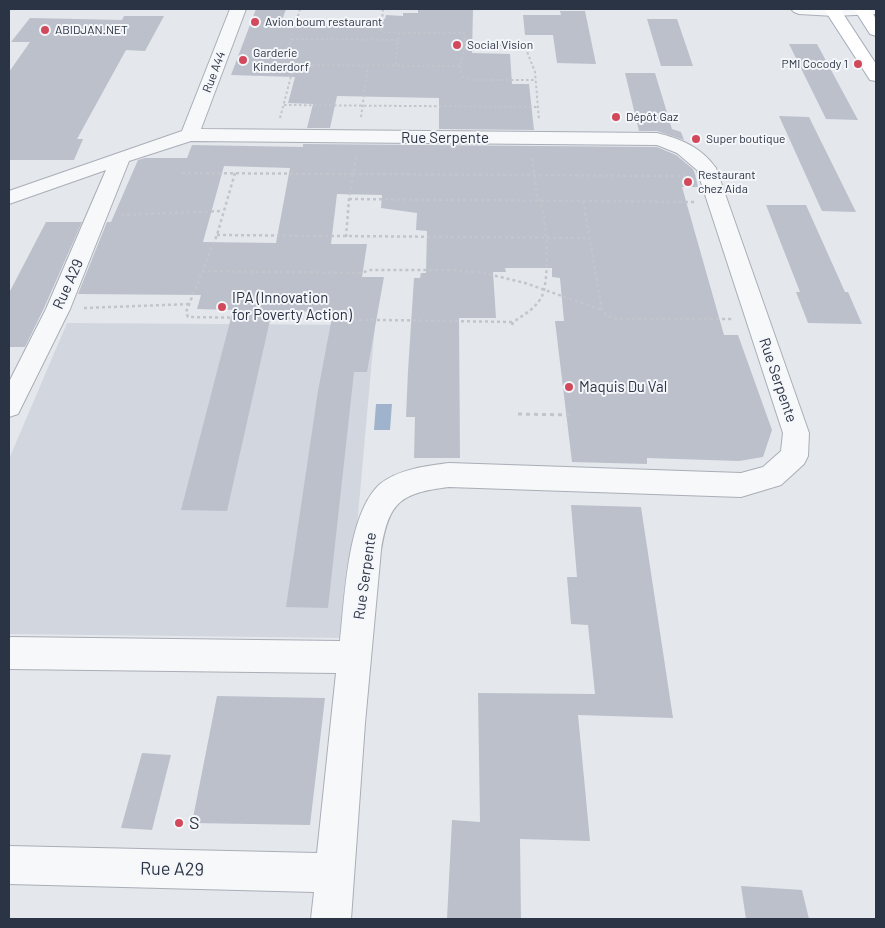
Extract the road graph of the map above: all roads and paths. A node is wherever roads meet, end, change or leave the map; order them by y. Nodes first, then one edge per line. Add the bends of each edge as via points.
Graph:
1 (238, 9) edge
2 (300, 9) edge
3 (383, 9) edge
4 (800, 9) edge
5 (867, 9) edge
6 (833, 10) edge
7 (876, 31) edge
8 (399, 32) junction
9 (292, 40) junction
10 (398, 40) junction
11 (465, 47) junction
12 (294, 65) junction
13 (395, 66) junction
14 (460, 66) junction
15 (876, 76) edge
16 (535, 80) junction
17 (284, 105) junction
18 (538, 107) junction
19 (190, 135) junction
20 (275, 137) junction
21 (540, 138) junction
22 (121, 158) junction
23 (182, 173) dead end
24 (235, 173) junction
25 (533, 175) junction
26 (708, 177) junction
27 (9, 198) edge
28 (349, 199) dead end
29 (541, 201) junction
30 (583, 201) junction
31 (716, 202) junction
32 (223, 211) junction
33 (98, 216) junction
34 (217, 235) junction
35 (544, 238) junction
36 (588, 238) junction
37 (202, 270) junction
38 (545, 289) junction
39 (190, 304) junction
40 (58, 309) junction
41 (602, 310) junction
42 (757, 319) junction
43 (9, 407) edge
44 (518, 414) dead end
45 (571, 416) dead end
46 (9, 653) edge
47 (354, 657) junction
48 (9, 865) edge
49 (335, 873) junction
50 (331, 919) edge

1 - 19 street, Rue A44
2 - 9 path
3 - 8 path via 382,32
4 - 6 street
5 - 6 street
5 - 7 main road
6 - 15 main road
8 - 10 path
8 - 11 path via 464,33
9 - 10 path
9 - 12 path via 284,63
10 - 13 path
11 - 14 path
11 - 16 path via 494,44 526,49 530,52
12 - 13 path
12 - 17 path
13 - 14 path
14 - 16 path via 462,76 472,80
16 - 18 path
17 - 18 path
17 - 20 path
18 - 21 path
19 - 20 street, Rue Serpente
19 - 22 street, Rue Serpente
20 - 21 street, Rue Serpente
21 - 25 path via 531,144
21 - 26 street, Rue Serpente via 657,139 678,144 695,156 706,168
22 - 27 street, Rue Serpente
22 - 33 street, Rue A29
23 - 24 path
24 - 25 path
24 - 32 path
25 - 26 path
25 - 29 path
26 - 31 street, Rue Serpente
28 - 29 path
29 - 30 path
29 - 35 path
30 - 31 path
30 - 36 path
31 - 42 street, Rue Serpente
32 - 33 path
32 - 34 path
33 - 40 street, Rue A29
34 - 35 path
34 - 37 path
35 - 36 path
35 - 38 path
36 - 41 path
37 - 38 path via 460,272 498,276
37 - 39 path
38 - 39 path via 536,306 513,323 193,318 186,312
38 - 41 path
39 - 40 path
40 - 43 street, Rue A29
41 - 42 path via 607,316 617,319
42 - 47 street, Rue Serpente via 796,433 794,456 771,477 741,485 449,475 417,479 398,488 384,500 369,537
44 - 45 path
46 - 47 street
47 - 49 street, Rue Serpente
48 - 49 street, Rue A29
49 - 50 street, Rue Serpente

